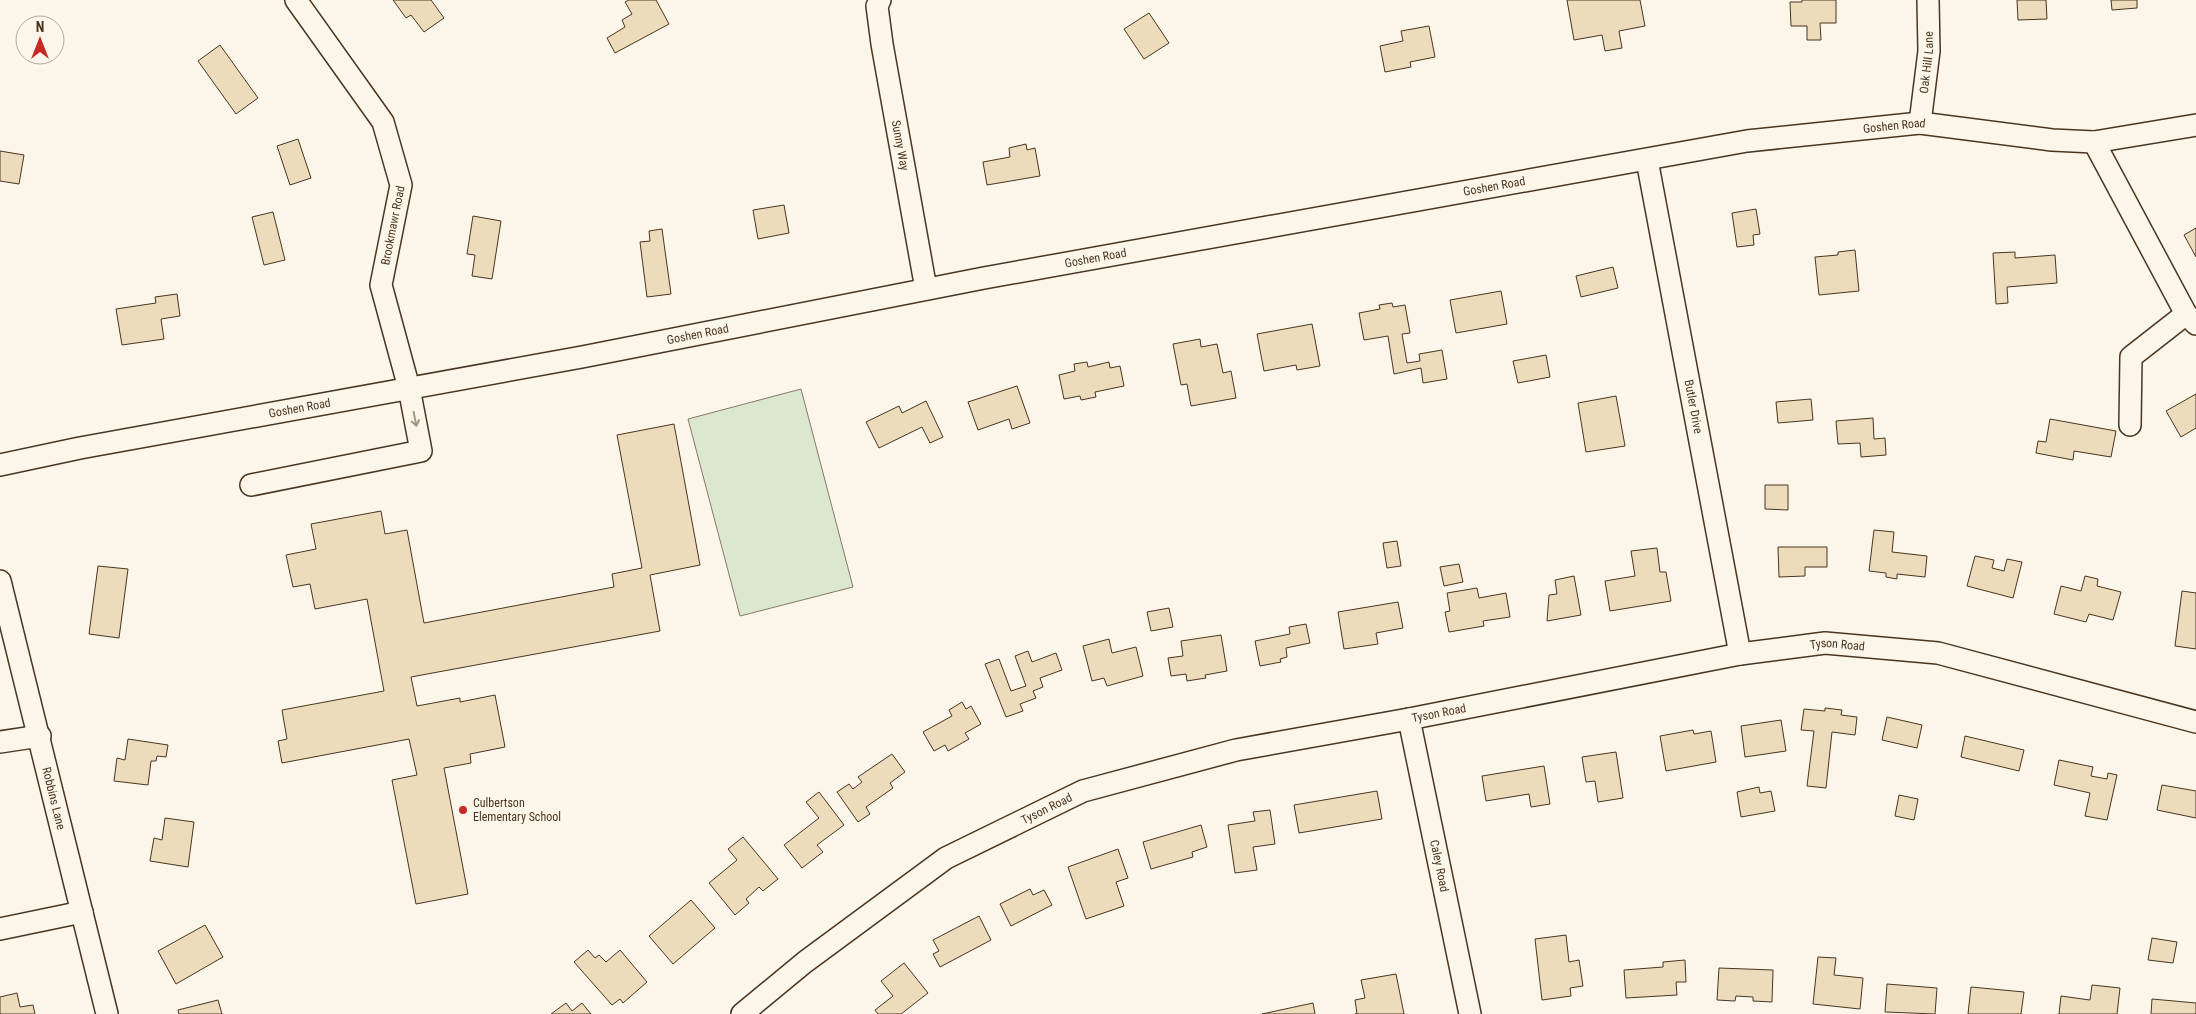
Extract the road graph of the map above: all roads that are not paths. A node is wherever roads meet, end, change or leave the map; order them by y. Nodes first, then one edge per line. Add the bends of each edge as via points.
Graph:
1 (296, 0) edge
2 (880, 0) edge
3 (1928, 0) edge
4 (1920, 123) junction
5 (2196, 125) edge
6 (2094, 142) junction
7 (1647, 160) junction
8 (926, 289) junction
9 (2191, 319) edge
10 (409, 388) junction
11 (2130, 425) dead end
12 (0, 465) edge
13 (251, 485) dead end
14 (0, 582) edge
15 (1740, 654) junction
16 (1409, 719) junction
17 (2196, 722) edge
18 (40, 736) junction
19 (0, 742) edge
20 (82, 912) junction
21 (0, 929) edge
22 (107, 1014) edge
23 (742, 1014) edge
24 (1470, 1014) edge

1 - 10 street, Brookmawr Road via 383,122 401,185 381,285
2 - 8 street, Sunny Way via 877,6 882,44
3 - 4 street, Oak Hill Lane via 1929,51
4 - 6 street, Goshen Road via 2052,140
4 - 7 street, Goshen Road via 1747,141
5 - 6 street, Goshen Road
6 - 9 street
7 - 8 street, Goshen Road
7 - 15 street, Butler Drive
8 - 10 street, Goshen Road
9 - 11 street via 2131,357
10 - 12 street, Goshen Road
10 -> 13 street, Brookmawr Road via 421,451
14 - 18 street, Robbins Lane
15 - 16 street, Tyson Road
15 - 17 street, Tyson Road via 1825,643 1938,653
16 - 23 street, Tyson Road via 1236,750 1082,791 946,858
16 - 24 street, Caley Road
18 - 19 street
18 - 20 street, Robbins Lane
20 - 21 street
20 - 22 street, Robbins Lane

